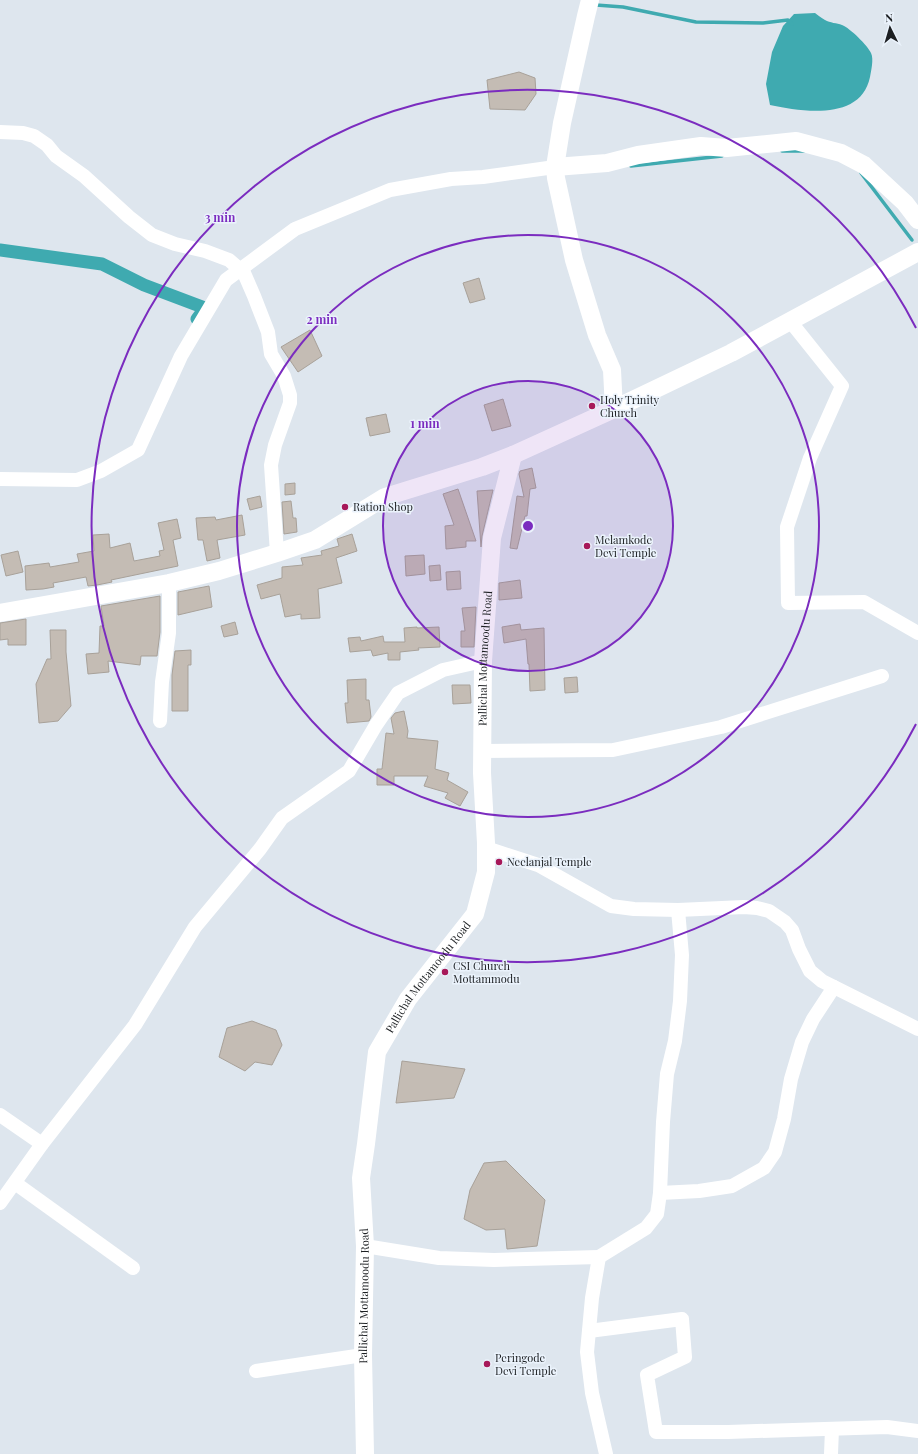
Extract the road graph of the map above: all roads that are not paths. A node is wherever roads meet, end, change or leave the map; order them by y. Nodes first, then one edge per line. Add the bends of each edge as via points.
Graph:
1 (590, 0) edge
2 (0, 132) edge
3 (555, 167) junction
4 (918, 220) edge
5 (917, 255) edge
6 (239, 269) junction
7 (790, 321) junction
8 (614, 409) junction
9 (513, 455) junction
10 (0, 479) edge
11 (277, 553) junction
12 (169, 582) junction
13 (0, 613) edge
14 (918, 633) edge
15 (483, 661) junction
16 (882, 676) dead end
17 (160, 721) dead end
18 (482, 751) junction
19 (486, 848) junction
20 (678, 910) junction
21 (834, 987) junction
22 (918, 1029) edge
23 (0, 1115) edge
24 (42, 1144) junction
25 (15, 1183) junction
26 (660, 1193) junction
27 (0, 1203) edge
28 (365, 1246) junction
29 (599, 1257) junction
30 (133, 1268) dead end
31 (589, 1331) junction
32 (363, 1355) junction
33 (256, 1371) dead end
34 (832, 1429) junction
35 (918, 1431) edge
36 (365, 1454) edge
37 (606, 1454) edge
38 (831, 1454) edge

1 - 3 street via 562,123
2 - 6 street via 23,132 34,136 152,235 229,260
3 - 4 street via 607,163 638,155 701,146 727,148 796,141 840,153 864,165 905,203
3 - 6 street via 452,179 390,190 295,229
3 - 8 street via 574,260 597,335 612,370
5 - 7 street
6 - 10 street via 226,280 181,356 138,450 101,471 77,480
6 - 11 street via 244,273 254,296 268,332 271,354 284,376 290,395 290,403 275,445 271,465
7 - 8 street via 731,353
7 - 14 street via 842,386 810,458 788,527 788,603 864,602
8 - 9 street
9 - 11 street via 385,497 315,540
9 - 15 street, Pallichal Mottamoodu Road via 492,538
11 - 12 street via 219,571
12 - 13 street
12 - 17 street via 169,633
15 - 18 street, Pallichal Mottamoodu Road
15 - 24 street via 443,670 398,693 349,771 282,818 260,849 195,927 135,1025
16 - 18 street via 721,727 613,750
18 - 19 street, Pallichal Mottamoodu Road
19 - 20 street via 538,865 611,906 634,910
19 - 28 street, Pallichal Mottamoodu Road via 486,872 475,914 408,999 377,1052 361,1178
20 - 21 street via 744,907 769,911 792,930 810,971
20 - 26 street via 682,955 680,1001 675,1041 667,1074
21 - 22 street
21 - 26 street via 813,1019 802,1042 775,1152 764,1168 732,1186
23 - 24 street
24 - 25 street
25 - 27 street
25 - 30 street
26 - 29 street via 658,1214 646,1228
28 - 29 street via 439,1258 494,1260
28 - 32 street, Pallichal Mottamoodu Road
29 - 31 street
31 - 34 street via 682,1319 685,1357 647,1375 656,1432
31 - 37 street via 587,1352 592,1393
32 - 33 street
32 - 36 street, Pallichal Mottamoodu Road
34 - 35 street via 887,1427
34 - 38 street

